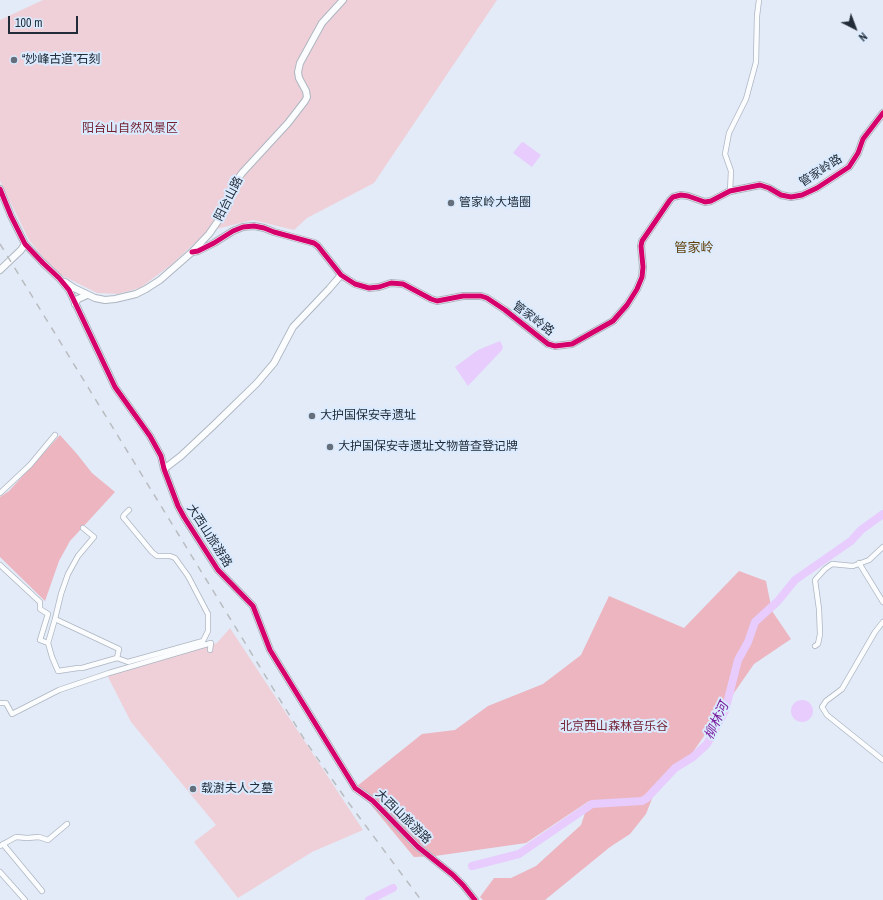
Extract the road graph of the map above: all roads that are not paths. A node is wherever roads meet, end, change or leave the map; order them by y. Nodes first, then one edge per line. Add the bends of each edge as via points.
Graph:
1 (343, 0) edge
2 (759, 0) edge
3 (883, 114) edge
4 (0, 189) edge
5 (730, 191) junction
6 (26, 244) junction
7 (192, 252) junction
8 (0, 270) edge
9 (341, 275) junction
10 (59, 278) junction
11 (87, 295) junction
12 (75, 304) junction
13 (55, 435) dead end
14 (164, 469) junction
15 (0, 493) edge
16 (129, 510) dead end
17 (84, 528) dead end
18 (883, 547) edge
19 (859, 563) junction
20 (0, 565) edge
21 (883, 602) edge
22 (55, 619) junction
23 (883, 622) edge
24 (48, 643) junction
25 (815, 646) dead end
26 (210, 650) dead end
27 (117, 658) junction
28 (0, 703) edge
29 (883, 760) edge
30 (67, 824) dead end
31 (2, 845) edge
32 (0, 872) edge
33 (42, 890) dead end
34 (25, 900) edge
35 (475, 900) edge

1 - 7 street, 阳台山路 via 322,23 300,63 298,72 306,91 305,101 242,173 218,221
2 - 5 street via 756,62 746,99 729,133 726,154 731,171
3 - 5 street, 管家岭路 via 863,139 849,167 817,188 797,197 781,195 760,185
4 - 6 street, 大西山旅游路
5 - 9 street, 管家岭路 via 705,202 688,196 673,197 642,242 642,277 627,305 613,321 572,344 548,344 501,307 481,296 463,296 437,301 403,284 391,283 369,288 355,284
6 - 8 street
6 - 10 street, 大西山旅游路
7 - 9 street, 管家岭路 via 214,243 233,231 254,226 318,246
7 - 11 street, 阳台山路 via 160,280 136,294 105,300
9 - 14 street via 293,326 274,363 257,382 181,456
10 - 11 street, 阳台山路
10 - 12 street, 大西山旅游路 via 69,290
11 - 12 street via 78,299
12 - 14 street, 大西山旅游路 via 115,387 156,447
13 - 15 street via 30,465
14 - 35 street, 大西山旅游路 via 184,517 218,570 253,606 270,650 355,788 373,801 418,847 453,875
16 - 27 street via 123,517 152,552 157,556 174,558 188,576 208,614 208,632 203,641 128,662
17 - 22 street via 94,537 78,556 68,574
18 - 19 street via 869,560
19 - 21 street
19 - 25 street via 853,566 832,564 815,580 820,634
20 - 24 street via 40,602 40,609 48,614 40,640
22 - 24 street
22 - 27 street via 119,649
23 - 29 street via 842,689 822,707 827,715
24 - 27 street via 58,671 82,668
26 - 28 street via 211,643 109,672 59,690 12,714 6,703
30 - 31 street via 48,840 39,837 16,837
31 - 33 street
32 - 34 street

